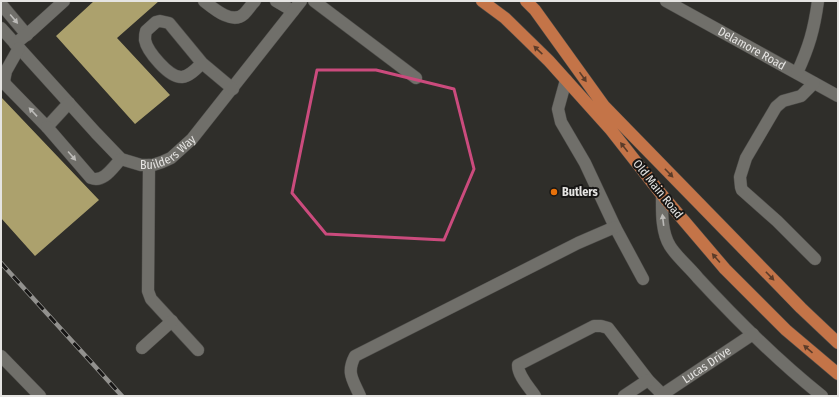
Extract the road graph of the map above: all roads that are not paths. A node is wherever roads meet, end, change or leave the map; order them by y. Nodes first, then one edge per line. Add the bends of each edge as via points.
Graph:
1 (64, 1) edge
2 (204, 1) edge
3 (255, 1) edge
4 (276, 1) edge
5 (301, 1) edge
6 (314, 1) edge
7 (482, 1) edge
8 (526, 1) edge
9 (666, 1) edge
10 (818, 1) edge
11 (1, 4) edge
12 (293, 12) junction
13 (1, 28) edge
14 (27, 35) junction
15 (17, 46) junction
16 (202, 63) junction
17 (797, 73) junction
18 (416, 78) dead end
19 (566, 80) junction
20 (814, 83) junction
21 (233, 89) junction
22 (838, 96) edge
23 (69, 103) junction
24 (47, 127) junction
25 (121, 159) junction
26 (149, 165) junction
27 (662, 194) junction
28 (615, 227) junction
29 (815, 259) dead end
30 (643, 279) dead end
31 (172, 321) junction
32 (753, 334) junction
33 (838, 343) edge
34 (142, 348) dead end
35 (198, 350) dead end
36 (1, 356) edge
37 (838, 374) edge
38 (648, 380) junction
39 (661, 395) edge
40 (40, 396) edge
41 (360, 396) edge
42 (535, 396) edge
43 (624, 396) edge
44 (822, 396) edge

1 - 14 street
2 - 3 street via 230,17 241,16
4 - 12 street
5 - 12 street, Builders Way
6 - 18 street
19 -> 7 main road, Old Main Road via 505,18
8 -> 33 main road, Old Main Road via 604,106
9 - 17 street, Delamore Road
10 - 17 street via 809,47
11 -> 14 street
12 - 21 street, Builders Way
13 - 15 street, Builders Way
14 - 15 street
15 - 23 street, Builders Way
24 -> 15 street via 4,81
16 - 16 street via 169,23 160,21 146,31 145,41 149,49 171,74 187,76
16 - 21 street
17 - 20 street, Delamore Road
27 -> 19 main road, Old Main Road via 611,130
19 - 28 street via 558,109 561,122 585,163
20 - 22 street, Delamore Road
20 - 29 street via 801,96 783,101 776,107 746,158 740,183 742,190
21 - 26 street, Builders Way via 180,151 171,158
23 - 24 street
23 - 25 street, Builders Way
24 -> 25 street via 91,178 99,179 105,176
25 - 26 street, Builders Way
26 - 31 street via 148,291 151,299
32 -> 27 street via 669,245 663,218
37 -> 27 main road, Old Main Road via 786,330 725,269
28 - 30 street
28 - 41 street via 578,243 355,356 350,371
31 - 34 street
31 - 35 street
32 - 39 street, Lucas Drive
32 - 44 street
36 - 40 street
38 - 39 street
38 - 42 street via 608,328 594,326 518,366 520,375
38 - 43 street

